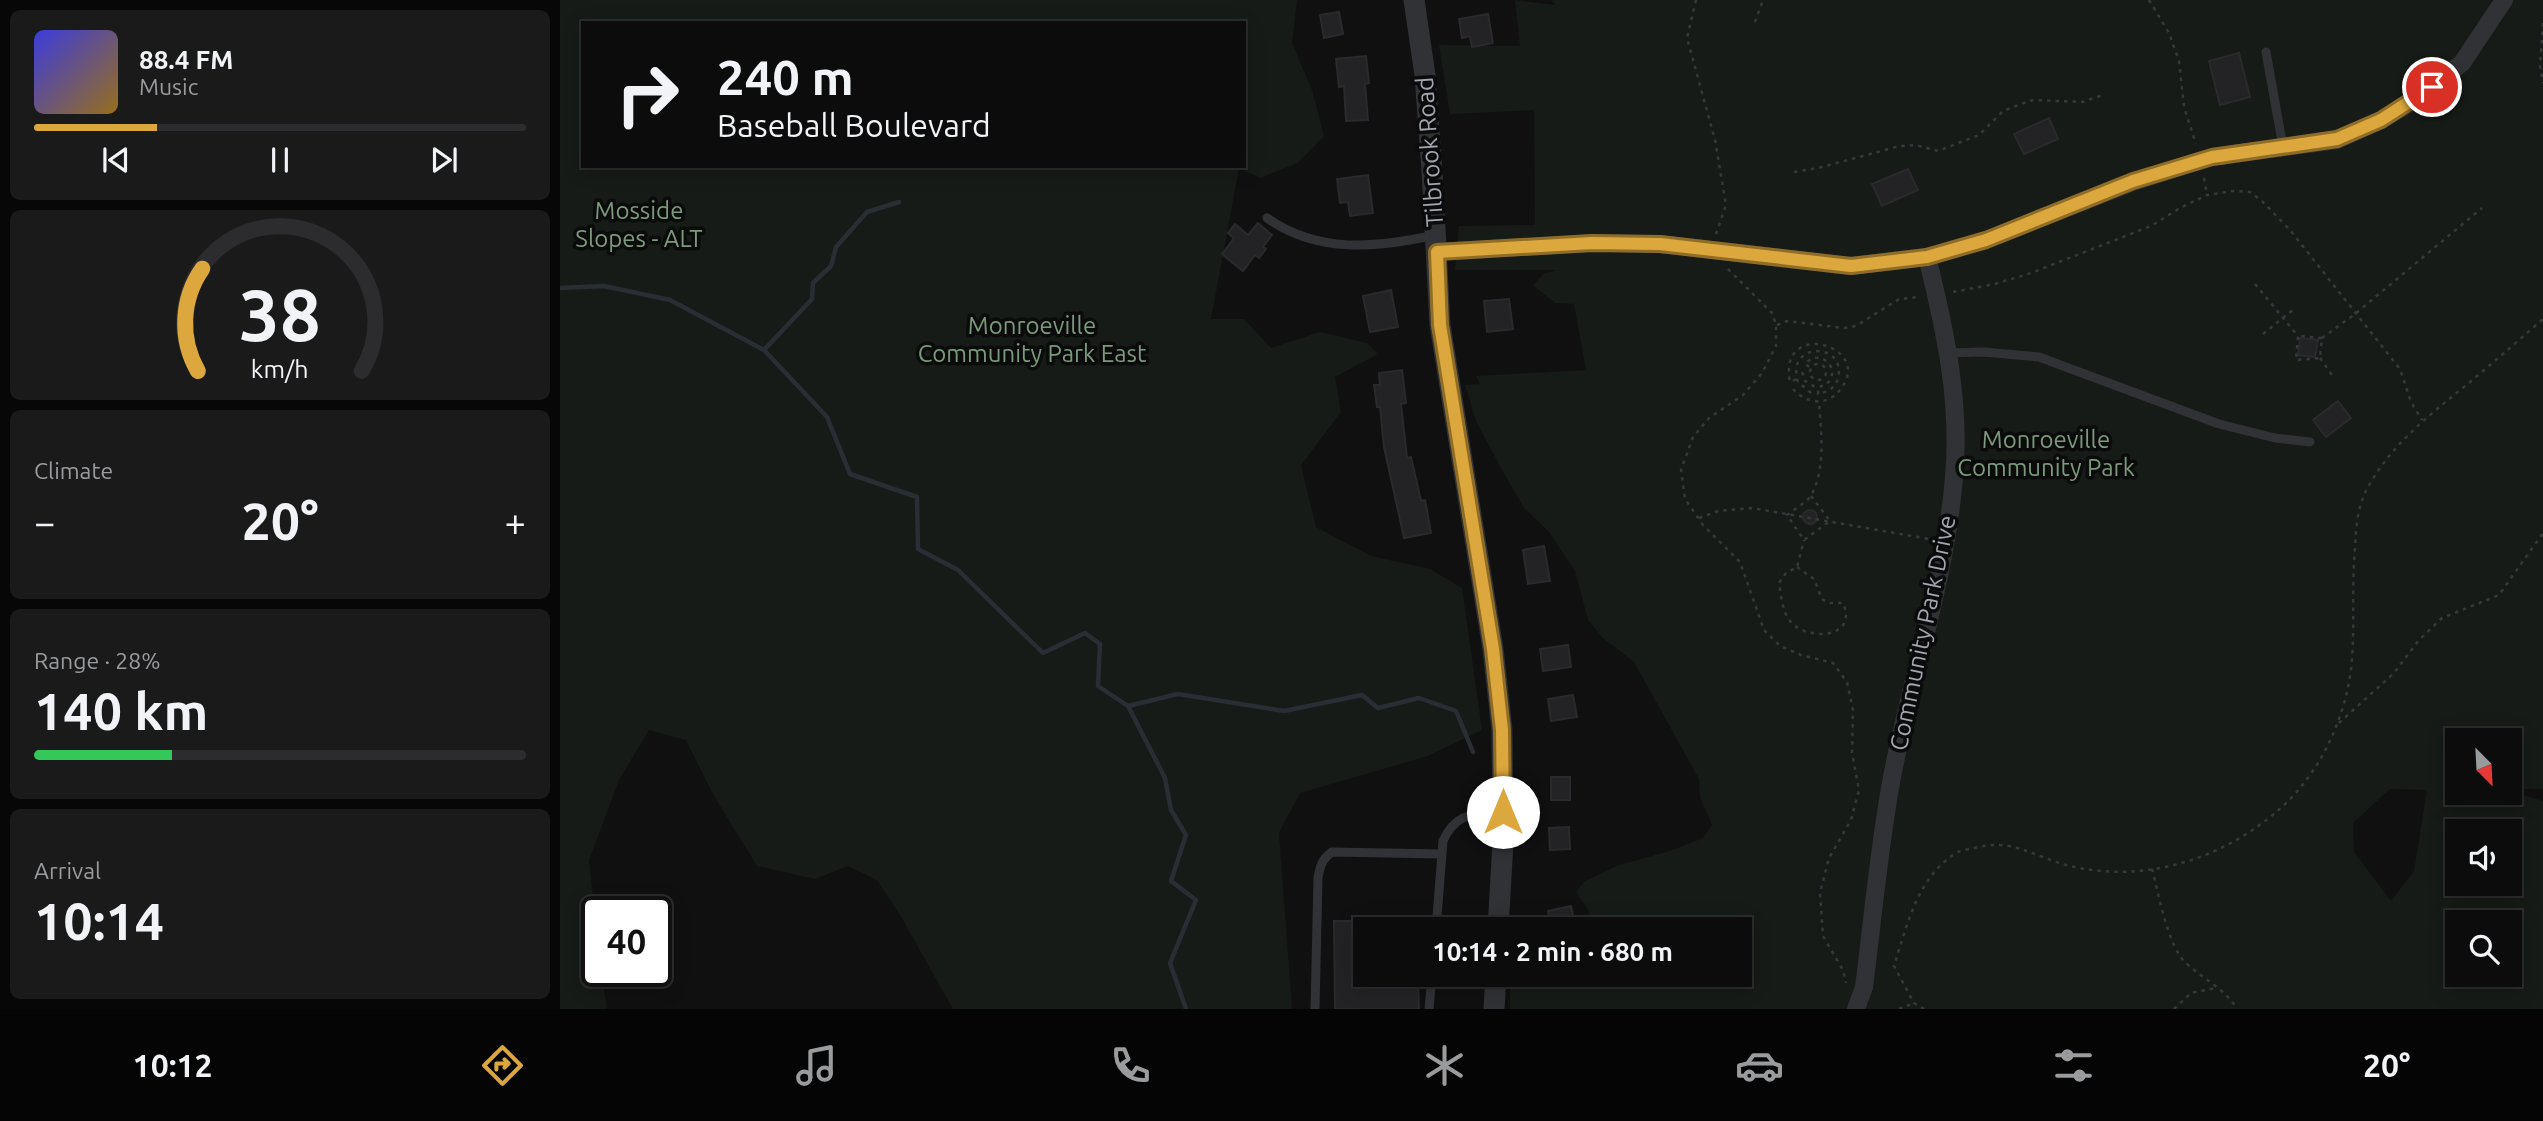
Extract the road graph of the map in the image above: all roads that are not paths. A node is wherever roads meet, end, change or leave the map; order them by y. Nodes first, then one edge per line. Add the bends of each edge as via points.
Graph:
1 (1414, 0) edge
2 (2504, 0) edge
3 (2266, 52) dead end
4 (2283, 147) junction
5 (1267, 218) dead end
6 (1437, 244) junction
7 (1927, 257) junction
8 (1948, 353) junction
9 (2310, 442) dead end
10 (1503, 812) junction
11 (1442, 854) junction
12 (1437, 917) edge
13 (1499, 917) edge
14 (1431, 987) edge
15 (1495, 987) edge
16 (1429, 1008) edge
17 (1315, 1009) edge
18 (1494, 1009) edge
19 (1856, 1009) edge

1 - 6 street, Tilbrook Road via 1425,75
2 - 4 street via 2462,63 2417,99 2337,139
3 - 4 lane
4 - 7 street via 2200,161 2133,181 1986,240
5 - 6 lane via 1282,229 1321,243
6 - 7 street via 1660,244 1851,266
6 - 10 street, Tilbrook Road via 1440,325 1493,649 1502,730
7 - 8 street, Community Park Drive
8 - 9 lane via 2039,357 2219,424 2276,439
8 - 19 street, Community Park Drive via 1955,475 1946,542 1892,777 1864,987
10 - 11 lane via 1462,817 1449,828
10 - 13 street, Tilbrook Road
11 - 12 lane
11 - 17 lane via 1332,852 1325,857 1317,915
14 - 16 lane
15 - 18 street

